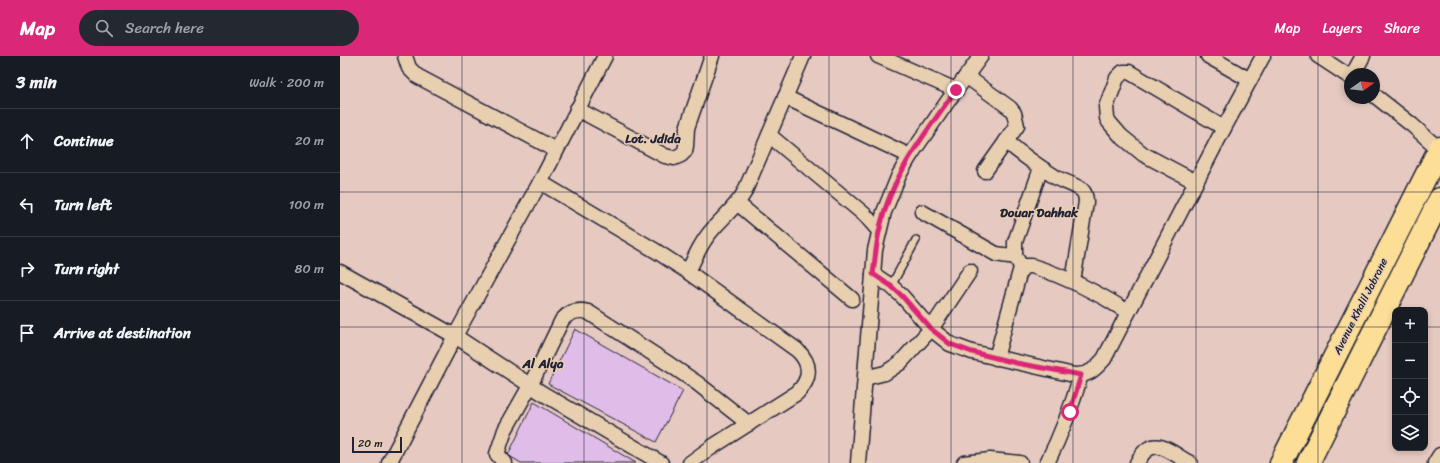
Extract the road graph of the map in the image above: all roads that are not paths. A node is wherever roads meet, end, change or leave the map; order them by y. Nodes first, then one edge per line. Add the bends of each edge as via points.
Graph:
1 (405, 56) edge
2 (605, 56) edge
3 (712, 56) edge
4 (803, 56) edge
5 (878, 56) edge
6 (981, 56) edge
7 (1208, 56) edge
8 (1263, 56) edge
9 (1318, 56) edge
10 (1363, 56) edge
11 (1356, 68) edge
12 (1344, 73) edge
13 (966, 76) junction
14 (1250, 80) junction
15 (956, 90) junction
16 (785, 97) junction
17 (1380, 101) edge
18 (577, 109) junction
19 (1224, 128) junction
20 (769, 135) junction
21 (1006, 141) junction
22 (1440, 149) edge
23 (556, 150) junction
24 (910, 156) junction
25 (1041, 168) junction
26 (985, 171) dead end
27 (540, 182) junction
28 (1196, 182) junction
29 (1440, 199) edge
30 (737, 203) junction
31 (922, 212) dead end
32 (879, 231) junction
33 (916, 240) dead end
34 (1019, 262) junction
35 (970, 270) dead end
36 (340, 272) edge
37 (688, 272) junction
38 (873, 274) junction
39 (1073, 280) junction
40 (891, 286) junction
41 (852, 299) dead end
42 (1128, 312) junction
43 (930, 328) junction
44 (456, 336) junction
45 (996, 358) junction
46 (1081, 375) junction
47 (865, 378) junction
48 (531, 384) junction
49 (749, 424) junction
50 (1440, 455) edge
51 (389, 463) edge
52 (505, 463) edge
53 (661, 463) edge
54 (690, 463) edge
55 (858, 463) edge
56 (964, 463) edge
57 (1020, 463) edge
58 (1047, 463) edge
59 (1137, 463) edge
60 (1190, 463) edge
61 (1281, 463) edge
62 (1308, 463) edge
63 (1435, 463) edge

1 - 23 street via 409,68 417,76
2 - 18 street
3 - 18 street via 687,128 686,146 678,157 665,156
4 - 16 street
5 - 15 street
6 - 13 street
7 - 14 street
8 - 14 street
9 - 12 street
10 - 11 street
13 - 15 street
13 - 21 street via 1014,113 1017,126
14 - 19 street
15 - 24 street
16 - 20 street
16 - 24 street
17 - 22 street
18 - 23 street
19 - 28 street
19 - 28 street via 1129,72 1122,72 1117,78 1106,107 1109,122 1126,141 1143,154
20 - 30 street via 744,193
20 - 32 street via 865,215
21 - 25 street
21 - 26 street
22 - 61 main road, Avenue Khalil Jabrane
23 - 27 street
24 - 32 street via 891,193
25 - 34 street via 1016,236 1014,249
25 - 39 street via 1081,189 1086,197
27 - 37 street
27 - 44 street
28 - 42 street
29 - 62 main road
30 - 37 street via 711,230
30 - 41 street
31 - 34 street via 996,254 1009,256
32 - 38 street
33 - 40 lane
34 - 39 street
34 - 45 street
35 - 43 street
36 - 44 street
37 - 49 street via 797,350 805,360 808,374 797,394
38 - 40 street
38 - 47 street
39 - 42 street
40 - 43 street
42 - 46 street via 1104,359 1094,371
43 - 45 street via 950,344
43 - 47 street via 900,364 885,373
44 - 48 street
44 - 51 street
45 - 46 street
46 - 58 street via 1070,412
47 - 55 street
48 - 49 street via 562,320 571,313 582,311 594,315 669,364
48 - 52 street via 502,438 497,454
48 - 53 street
49 - 54 street
50 - 63 street
56 - 57 street via 990,460
59 - 60 street via 1143,451 1149,447 1160,446

